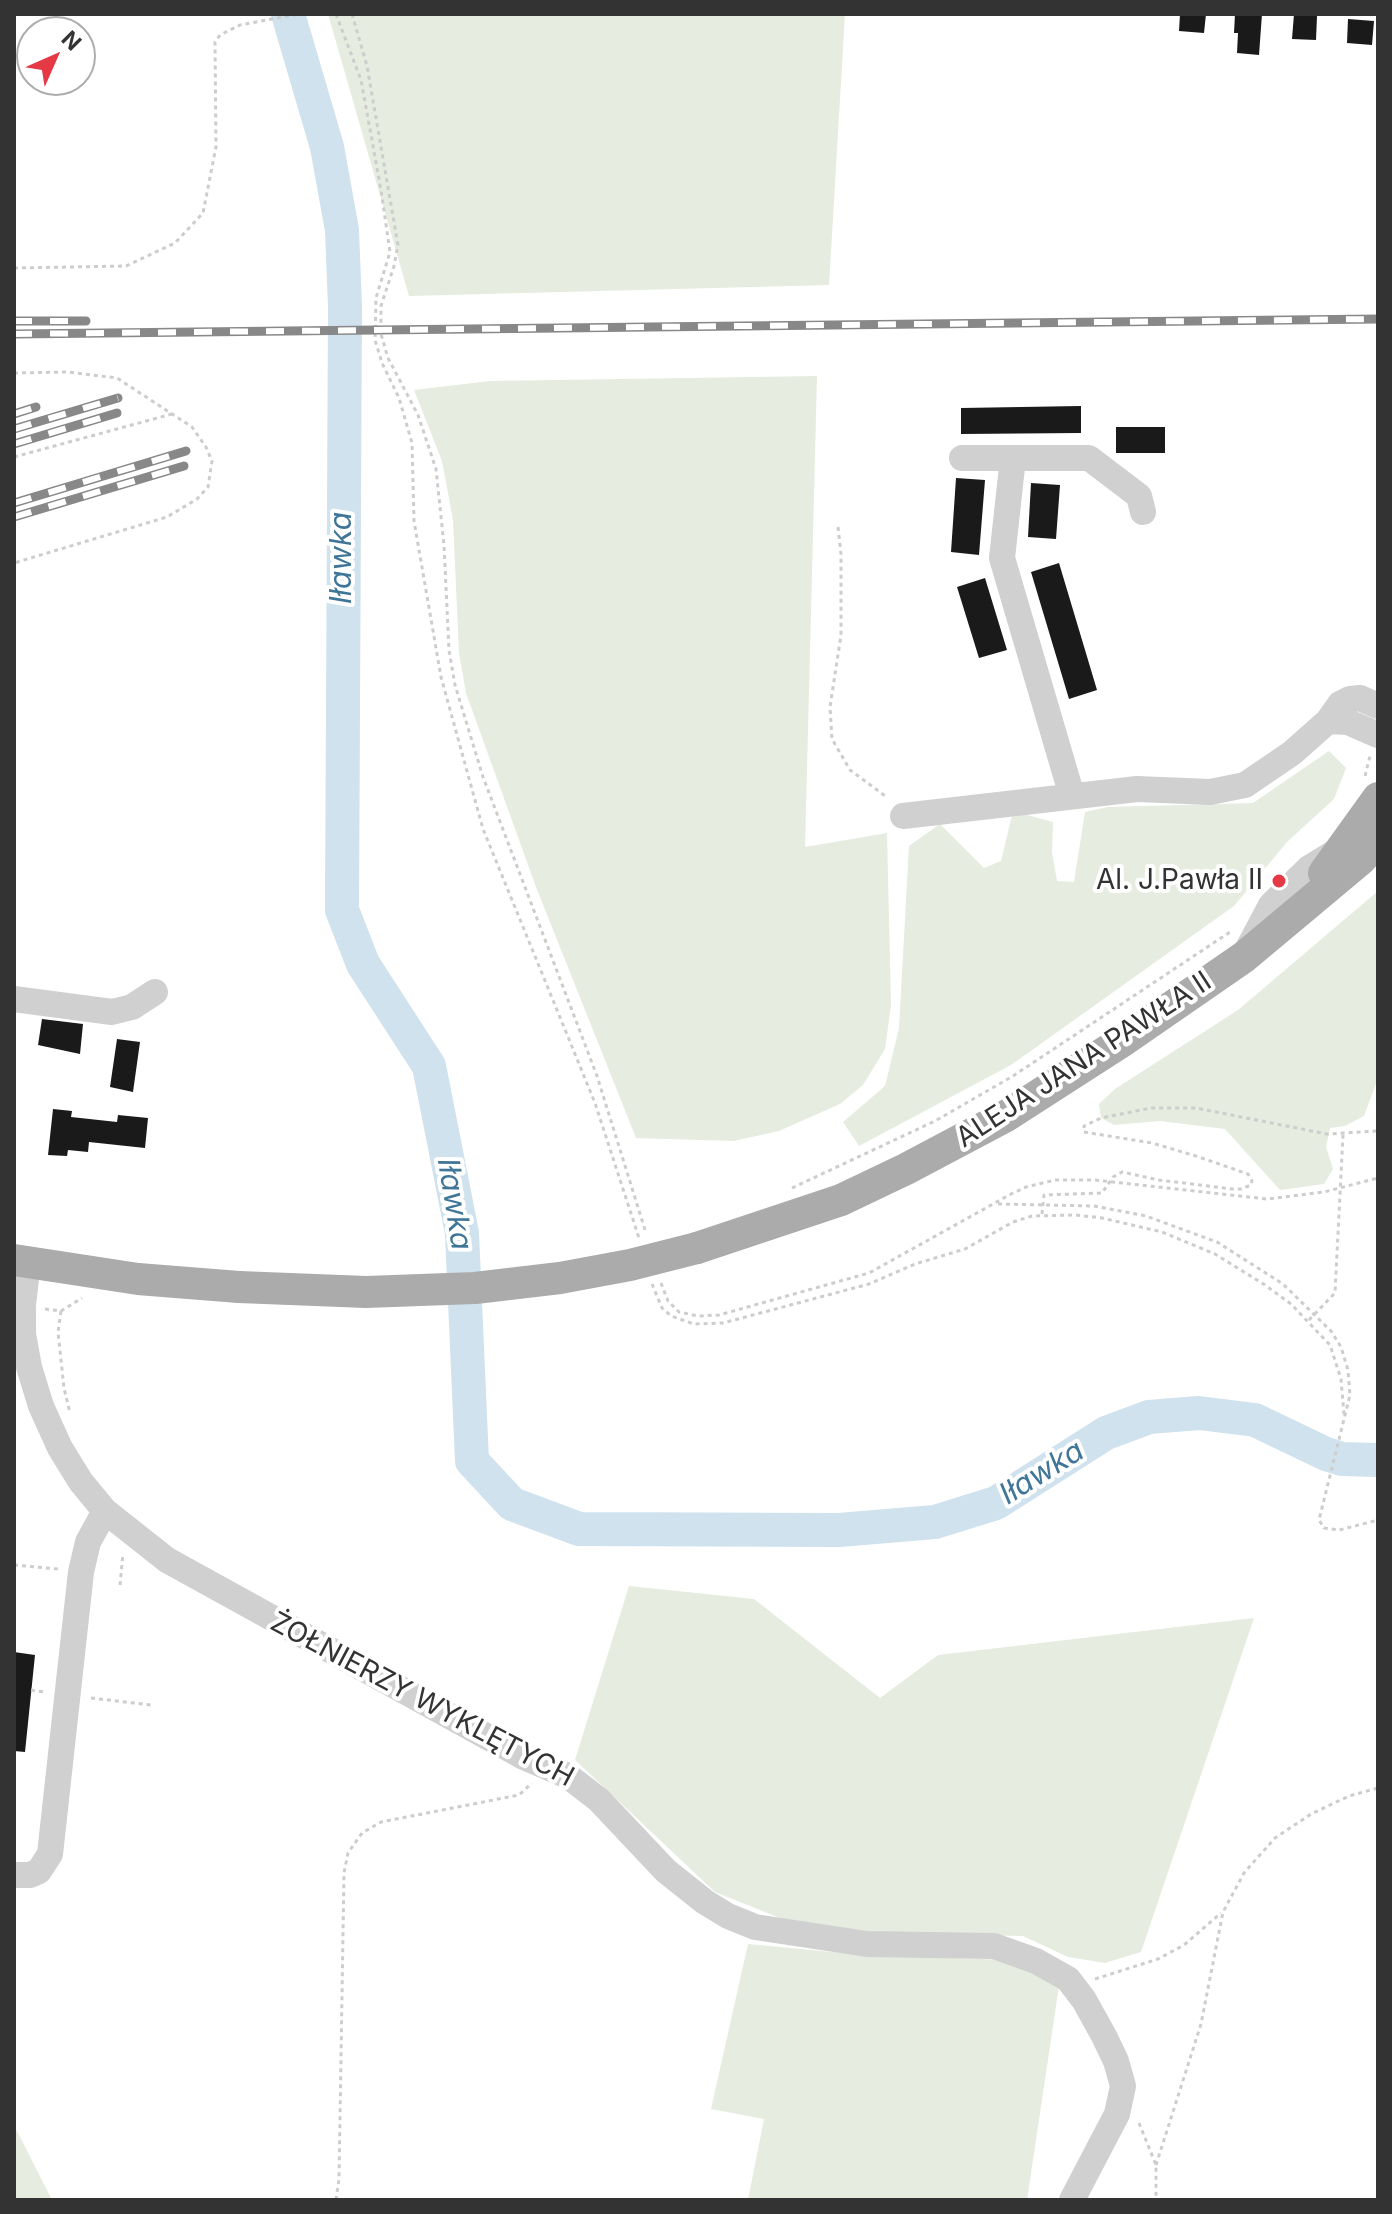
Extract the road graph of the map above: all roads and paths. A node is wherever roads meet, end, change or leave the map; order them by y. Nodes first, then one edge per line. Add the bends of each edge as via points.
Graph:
1 (299, 14) edge
2 (336, 14) edge
3 (352, 14) edge
4 (14, 268) edge
5 (14, 373) edge
6 (173, 414) junction
7 (14, 457) edge
8 (962, 458) dead end
9 (1013, 458) junction
10 (1143, 512) dead end
11 (838, 527) dead end
12 (14, 563) edge
13 (1378, 706) edge
14 (1328, 721) junction
15 (1375, 741) edge
16 (1368, 767) junction
17 (1378, 774) edge
18 (1369, 792) edge
19 (1072, 796) junction
20 (929, 812) junction
21 (903, 816) dead end
22 (1378, 840) edge
23 (1343, 847) junction
24 (1295, 914) junction
25 (1240, 942) junction
26 (155, 992) dead end
27 (14, 999) edge
28 (1378, 1131) edge
29 (1343, 1135) junction
30 (1378, 1178) edge
31 (1110, 1182) junction
32 (793, 1187) dead end
33 (1339, 1188) junction
34 (1042, 1203) junction
35 (994, 1204) junction
36 (1042, 1214) junction
37 (649, 1242) dead end
38 (641, 1243) dead end
39 (21, 1261) edge
40 (657, 1271) dead end
41 (649, 1272) dead end
42 (61, 1311) dead end
43 (1315, 1313) junction
44 (1309, 1321) junction
45 (21, 1369) edge
46 (1344, 1414) junction
47 (73, 1424) dead end
48 (105, 1511) junction
49 (1378, 1520) edge
50 (131, 1534) junction
51 (14, 1565) edge
52 (81, 1572) junction
53 (120, 1585) dead end
54 (542, 1765) junction
55 (1378, 1788) edge
56 (14, 1875) edge
57 (1223, 1912) junction
58 (1068, 1979) junction
59 (1123, 2086) junction
60 (1156, 2165) junction
61 (336, 2200) edge
62 (1072, 2200) edge
63 (1156, 2200) edge

1 - 4 path via 240,25 215,42 216,147 203,213 175,243 126,266
2 - 38 path via 361,80 389,238 374,312 375,340 412,443 414,521 441,677 483,829 595,1103
3 - 37 path via 367,66 398,245 381,306 381,334 436,469 449,650 463,715 597,1076
5 - 6 path via 117,378
6 - 7 path
6 - 12 path via 192,427 212,461 208,487 197,499 167,517
8 - 9 street
9 - 10 street via 1089,458 1139,496
9 - 19 street via 1002,558
11 - 20 path via 841,635 830,707 832,739 850,770 885,797
13 - 14 street via 1350,699
14 - 15 street via 1348,722
14 - 19 street via 1245,785 1210,792 1137,789
15 - 16 path
16 - 17 path
16 - 18 path
18 - 23 main road, ALEJA JANA PAWŁA II
19 - 20 street
20 - 21 street
22 - 24 main road, ALEJA JANA PAWŁA II
23 - 24 main road, ALEJA JANA PAWŁA II
23 - 25 street via 1309,868
24 - 25 main road, ALEJA JANA PAWŁA II
25 - 32 path via 935,1121
25 - 39 main road, ALEJA JANA PAWŁA II, bridge via 1121,1042 1006,1116 841,1200 697,1248 560,1278 366,1292 138,1279
26 - 27 street via 112,1012
28 - 29 path
29 - 31 path via 1196,1108 1151,1108 1101,1118 1084,1126 1084,1132 1152,1143 1248,1174 1252,1181 1241,1189 1122,1172
29 - 33 path
30 - 33 path
31 - 33 path via 1267,1199
31 - 34 path via 1102,1193 1047,1193
31 - 35 path via 1055,1180 1026,1187
33 - 43 path via 1335,1293
34 - 35 path
34 - 36 path
34 - 43 path via 1120,1211 1193,1232 1264,1270
35 - 40 path via 869,1273 719,1315 679,1312 665,1296
36 - 41 path via 869,1284 723,1323 694,1324 671,1316 656,1296
36 - 44 path via 1102,1218 1187,1241 1247,1272
39 - 45 street, ŻOŁNIERZY WYKLĘTYCH
42 - 47 path via 58,1332
43 - 44 path
43 - 46 path via 1346,1358 1350,1395
44 - 46 path via 1337,1361
45 - 48 street, ŻOŁNIERZY WYKLĘTYCH via 60,1448
46 - 49 path via 1319,1520 1324,1528 1339,1530
48 - 50 street, ŻOŁNIERZY WYKLĘTYCH
48 - 52 street via 88,1542
50 - 53 path via 124,1543
50 - 54 street, ŻOŁNIERZY WYKLĘTYCH via 205,1582
51 - 52 path
52 - 56 street via 50,1854 39,1871
54 - 58 street, ŻOŁNIERZY WYKLĘTYCH via 568,1776 599,1800 666,1871 705,1902 755,1927 867,1944 994,1946
54 - 61 path via 519,1795 381,1822 362,1833 348,1853
55 - 57 path via 1323,1808 1275,1838 1244,1873
57 - 58 path via 1158,1959 1102,1978
57 - 60 path via 1201,2024
58 - 59 street, ŻOŁNIERZY WYKLĘTYCH via 1104,2036
59 - 60 path
59 - 62 street via 1117,2114
60 - 63 path

